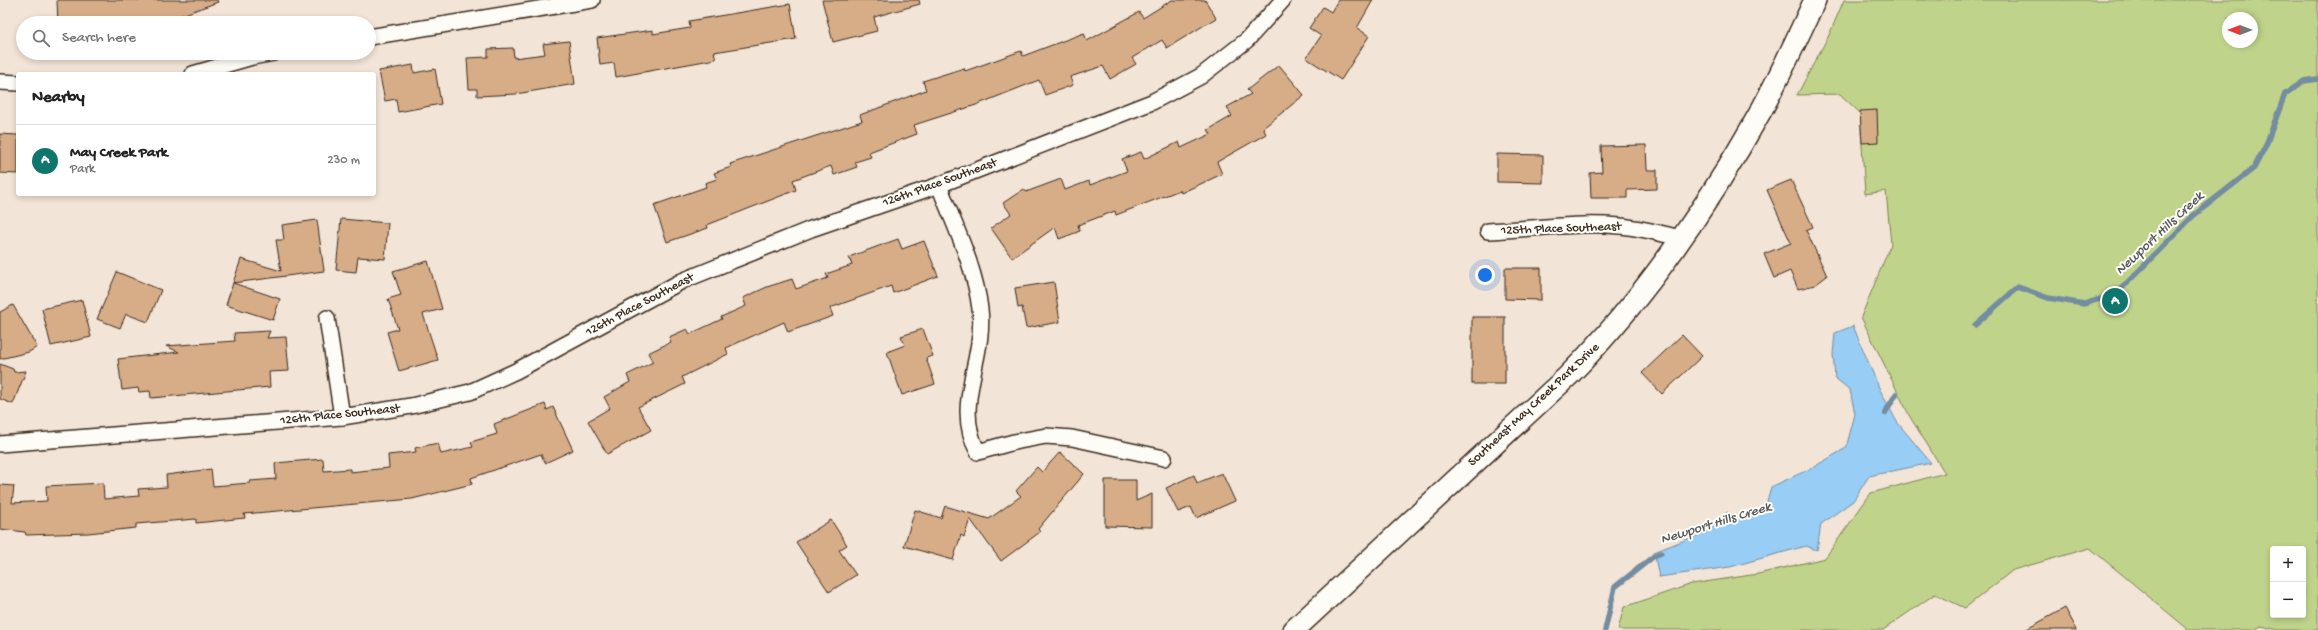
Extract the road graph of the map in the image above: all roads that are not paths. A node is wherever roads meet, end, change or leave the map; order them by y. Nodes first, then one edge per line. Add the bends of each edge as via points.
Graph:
1 (592, 0) edge
2 (1282, 0) edge
3 (1815, 0) edge
4 (376, 36) edge
5 (242, 60) edge
6 (200, 72) edge
7 (0, 82) edge
8 (16, 84) edge
9 (939, 185) junction
10 (1488, 231) dead end
11 (1680, 238) junction
12 (327, 318) dead end
13 (342, 417) junction
14 (0, 444) edge
15 (1164, 458) dead end
16 (1294, 630) edge

1 - 4 street
2 - 9 street, 126th Place Southeast via 1248,40 1201,76 1152,102
3 - 11 street, Southeast May Creek Park Drive via 1762,109
5 - 6 street
7 - 8 street
9 - 13 street, 126th Place Southeast via 811,229 682,282 516,371 470,392 417,405
9 - 15 street via 973,274 980,310 979,343 967,406 970,438 978,452 1046,436 1072,438
10 - 11 street, 125th Place Southeast via 1591,225 1619,226
11 - 16 street, Southeast May Creek Park Drive via 1603,340 1568,376
12 - 13 street
13 - 14 street, 126th Place Southeast

